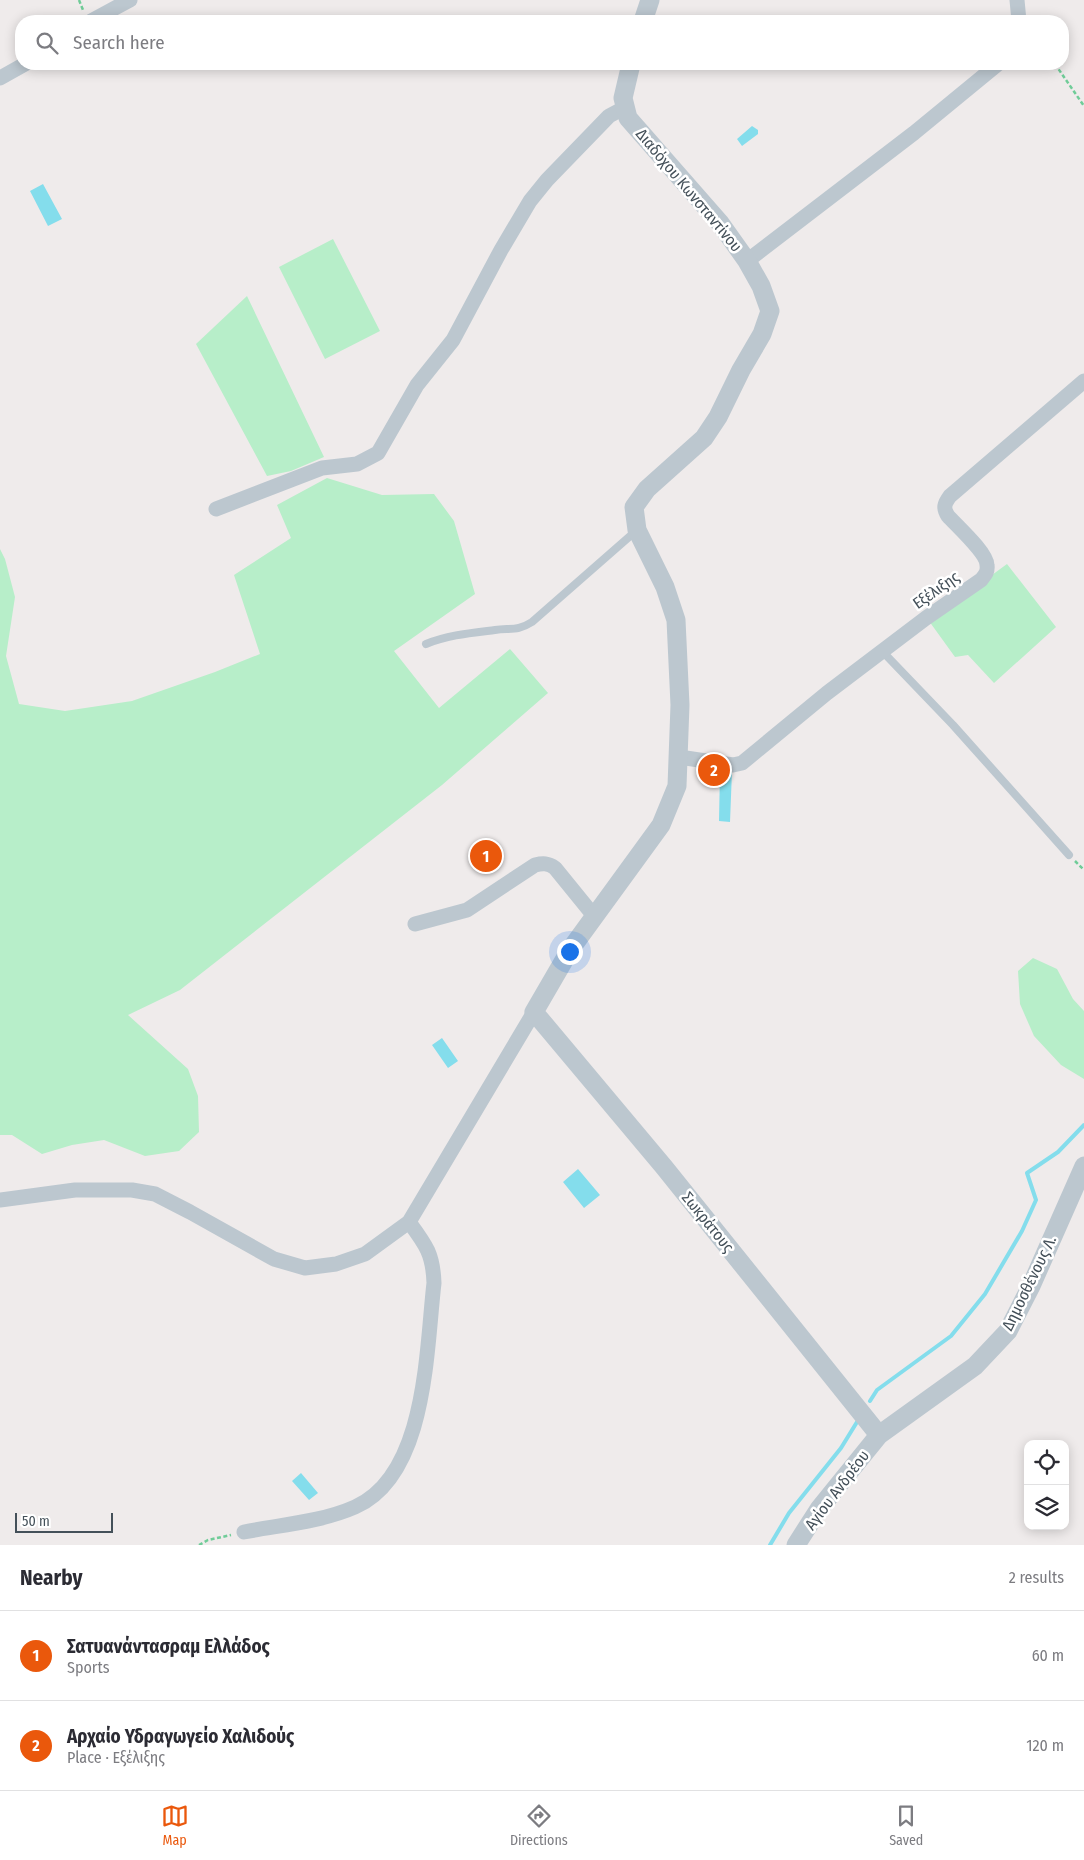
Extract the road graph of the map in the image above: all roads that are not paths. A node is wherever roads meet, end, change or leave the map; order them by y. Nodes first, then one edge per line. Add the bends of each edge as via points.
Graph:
1 (130, 0) edge
2 (650, 0) edge
3 (1017, 0) edge
4 (103, 15) edge
5 (645, 15) edge
6 (1018, 15) edge
7 (15, 69) edge
8 (630, 70) edge
9 (991, 70) edge
10 (0, 78) edge
11 (624, 108) junction
12 (747, 261) junction
13 (1084, 381) edge
14 (216, 510) dead end
15 (637, 530) junction
16 (426, 644) dead end
17 (882, 651) junction
18 (679, 757) junction
19 (1069, 855) dead end
20 (594, 916) junction
21 (415, 924) dead end
22 (534, 1012) junction
23 (1084, 1166) edge
24 (0, 1200) edge
25 (409, 1222) junction
26 (879, 1435) junction
27 (244, 1532) road end
28 (796, 1545) edge

1 - 4 street
2 - 5 street
3 - 6 street
7 - 10 street
8 - 11 street
9 - 12 street
11 - 12 street, Διαδόχου Κωνσταντίνου via 628,118 720,223
11 - 14 street via 609,116 530,201 453,340 417,385 378,453 357,464 322,468
12 - 15 street, Διαδόχου Κωνσταντίνου via 770,310 762,334 704,438 647,489 634,507
13 - 17 street, Εξέλιξης via 950,496 944,509 984,556 988,564 987,573
15 - 16 lane via 524,627 455,635
15 - 18 street, Διαδόχου Κωνσταντίνου via 666,586 676,620
17 - 18 street, Εξέλιξης via 742,763 734,765
17 - 19 lane
18 - 20 street, Διαδόχου Κωνσταντίνου via 677,786 661,825
20 - 21 street via 555,868 543,863 535,864 467,910
20 - 22 street, Διαδόχου Κωνσταντίνου
22 - 25 street
22 - 26 street, Σωκράτους via 664,1167
23 - 26 street, Δημοσθένους Λ. via 1008,1331 975,1366
24 - 25 street via 75,1190 132,1190 155,1194 274,1259 305,1268 336,1264 365,1254
25 - 27 street via 429,1252 434,1283 419,1406 401,1463 374,1497 355,1507 312,1520
26 - 28 street, Αγίου Ανδρέου via 819,1509

